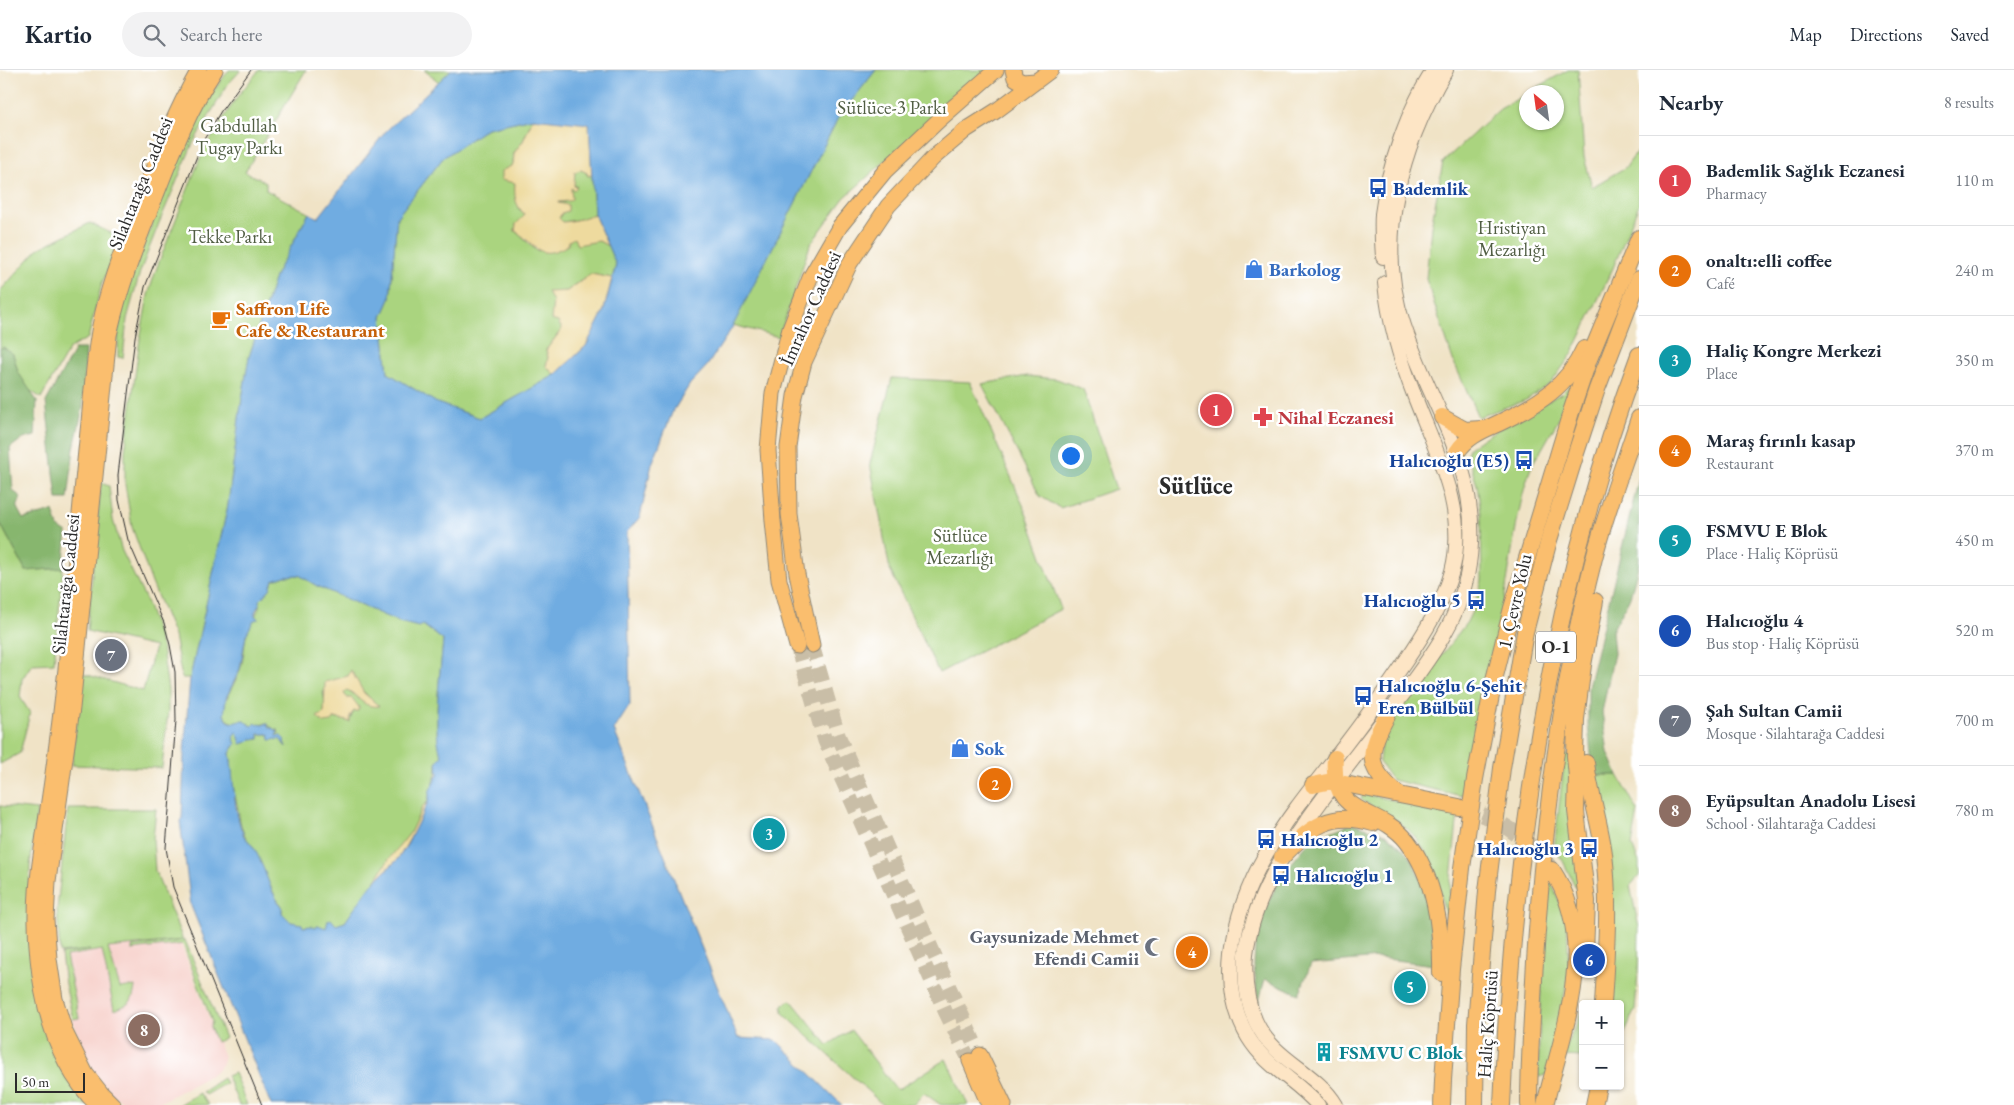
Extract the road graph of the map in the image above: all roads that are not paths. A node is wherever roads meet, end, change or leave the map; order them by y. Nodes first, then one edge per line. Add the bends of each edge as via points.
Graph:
1 (199, 70) edge
2 (215, 70) edge
3 (996, 70) edge
4 (1013, 70) edge
5 (1051, 70) edge
6 (1434, 70) edge
7 (1446, 70) edge
8 (1036, 81) junction
9 (1423, 96) junction
10 (1639, 238) edge
11 (1639, 279) edge
12 (1617, 288) junction
13 (1639, 356) edge
14 (1442, 417) junction
15 (1639, 418) edge
16 (1489, 428) junction
17 (1457, 452) junction
18 (1447, 482) junction
19 (1614, 498) junction
20 (1579, 704) junction
21 (1387, 716) junction
22 (1335, 758) junction
23 (1335, 782) junction
24 (1313, 785) junction
25 (1398, 794) junction
26 (1459, 807) tunnel mouth
27 (1396, 830) junction
28 (1282, 857) junction
29 (1552, 870) tunnel mouth
30 (1447, 938) junction
31 (1484, 944) joint
32 (1576, 971) junction
33 (1603, 1000) edge
34 (97, 1105) edge
35 (113, 1105) edge
36 (989, 1105) edge
37 (1004, 1105) edge
38 (1318, 1105) edge
39 (1336, 1105) edge
40 (1442, 1105) edge
41 (1475, 1105) edge
42 (1502, 1105) edge
43 (1529, 1105) edge
44 (1545, 1105) edge

1 - 34 main road, Silahtarağa Caddesi via 162,144 109,287 100,326 65,678 37,882 37,950 46,1010 69,1068
2 - 35 main road, Silahtarağa Caddesi via 191,110 178,141 120,288 109,335 72,708 48,881 49,959 60,1016 86,1074
3 - 8 main road, İmrahor Caddesi via 885,172 840,226 810,278 790,329 773,393 768,450 779,580 804,646 789,514 788,447 795,396 804,362 850,263 888,206 933,158 966,130
4 - 8 main road via 1022,82
5 - 8 main road, İmrahor Caddesi
6 - 9 main road
7 - 9 main road
9 - 14 main road via 1422,114 1403,168 1394,214 1391,254 1398,308
9 - 18 main road via 1404,129 1382,215 1384,274 1393,332
10 - 12 highway
11 - 31 highway, 1. Çevre Yolu / O-1 via 1597,389 1531,606 1502,768
12 - 16 highway via 1576,366 1564,382 1544,399
12 - 30 highway via 1569,419 1502,648
13 - 42 highway, Haliç Köprüsü / O-1 via 1594,488 1554,654 1535,755 1505,1023
14 - 16 highway via 1465,430
14 - 17 main road
15 - 19 highway
16 - 17 highway via 1468,438
17 - 18 main road
17 - 21 main road via 1467,483 1471,512 1470,553 1460,601 1443,637
18 - 22 main road via 1453,502 1456,545 1444,594 1426,631
19 - 20 highway
19 - 43 highway via 1594,559 1568,671 1550,786 1535,950
20 - 32 highway via 1576,718 1576,811 1587,901 1585,953
20 - 33 highway via 1587,774 1604,851 1608,914
21 - 23 main road
21 - 25 highway via 1373,743 1373,759 1381,778
22 - 23 highway
22 - 24 main road
23 - 24 highway
23 - 25 highway
23 - 27 highway via 1340,794 1350,803
23 - 28 main road
24 - 38 main road via 1261,860 1240,910 1230,966 1234,1003 1254,1047 1274,1069
25 - 26 highway
27 - 28 highway via 1361,819 1333,820 1310,830
27 - 30 highway via 1413,850 1425,874
28 - 39 main road via 1251,928 1245,960 1247,995 1255,1022 1271,1045
29 - 32 highway via 1571,912
30 - 40 highway
31 - 41 highway, Haliç Köprüsü / O-1 via 1476,1024
32 - 44 highway via 1568,1017
36 - 37 main road via 975,1058

